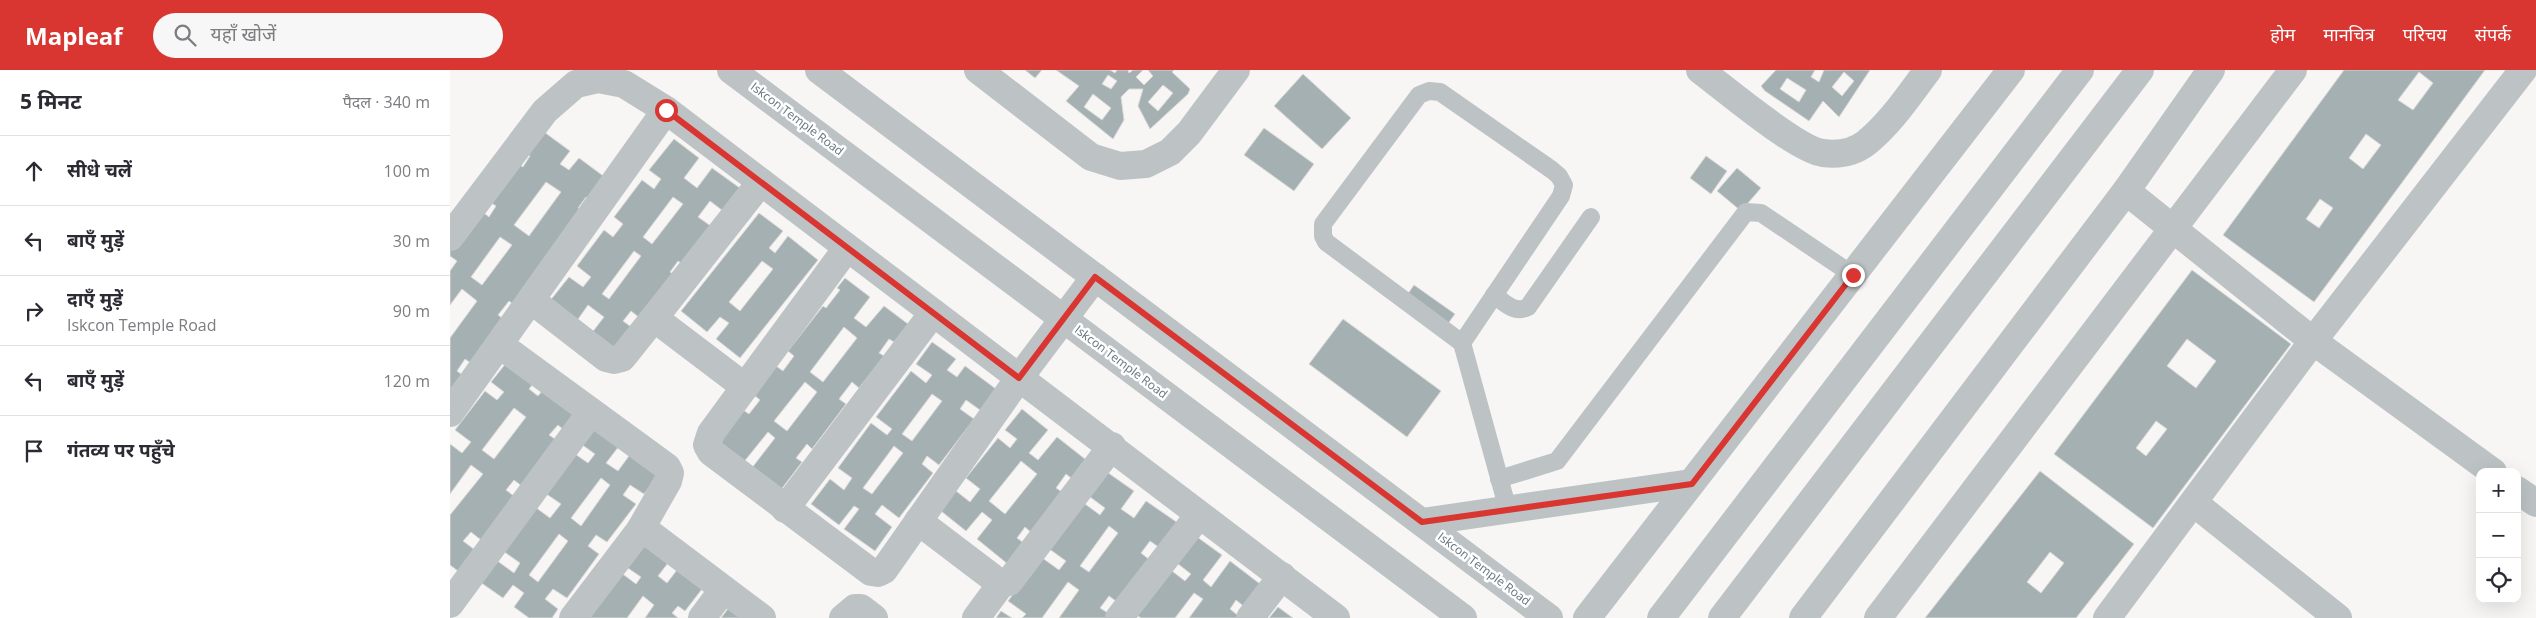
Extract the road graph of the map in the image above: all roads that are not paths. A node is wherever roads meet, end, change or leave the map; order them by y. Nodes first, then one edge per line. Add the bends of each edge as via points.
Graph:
1 (731, 70) edge
2 (819, 70) edge
3 (978, 70) edge
4 (1236, 70) edge
5 (1700, 70) edge
6 (1928, 70) edge
7 (2011, 70) edge
8 (2080, 70) edge
9 (2140, 70) edge
10 (2211, 70) edge
11 (2293, 70) edge
12 (2523, 70) edge
13 (666, 110) junction
14 (761, 182) junction
15 (2126, 192) junction
16 (1591, 217) dead end
17 (2172, 229) junction
18 (450, 237) edge
19 (847, 248) junction
20 (1853, 275) junction
21 (1095, 277) junction
22 (1494, 295) junction
23 (531, 300) junction
24 (933, 313) junction
25 (654, 318) junction
26 (1062, 318) junction
27 (2313, 341) junction
28 (1462, 343) junction
29 (500, 345) junction
30 (1019, 378) junction
31 (745, 388) junction
32 (591, 412) junction
33 (450, 413) edge
34 (1112, 446) junction
35 (2488, 468) edge
36 (1500, 479) junction
37 (1692, 484) junction
38 (2521, 493) edge
39 (2194, 503) junction
40 (2536, 503) edge
41 (785, 509) junction
42 (1508, 510) junction
43 (1199, 515) junction
44 (918, 521) junction
45 (1422, 522) junction
46 (640, 530) junction
47 (1282, 576) junction
48 (1001, 584) junction
49 (723, 590) junction
50 (450, 604) edge
51 (1432, 607) edge
52 (572, 618) edge
53 (702, 618) edge
54 (762, 618) edge
55 (843, 618) edge
56 (874, 618) edge
57 (976, 618) edge
58 (1119, 618) edge
59 (1250, 618) edge
60 (1336, 618) edge
61 (1462, 618) edge
62 (1549, 618) edge
63 (1588, 618) edge
64 (1661, 618) edge
65 (1722, 618) edge
66 (1803, 618) edge
67 (1878, 618) edge
68 (2107, 618) edge
69 (2338, 618) edge

1 - 26 street, Iskcon Temple Road
2 - 21 street, Iskcon Temple Road
3 - 4 street via 1091,157 1120,166 1146,164 1170,152 1189,133
5 - 6 street via 1788,137 1821,154 1846,154 1865,144 1886,124
7 - 20 street
8 - 64 street
9 - 65 street
10 - 15 street
11 - 17 street
12 - 27 street
13 - 14 street
13 - 18 street via 624,84 598,79 576,84 545,111
13 - 23 street
14 - 19 street
14 - 25 street
15 - 17 street
15 - 66 street
16 - 22 lane via 1528,307 1513,310
17 - 27 street
17 - 67 street
19 - 24 street
19 - 31 street
20 - 36 lane via 1761,212 1746,212 1557,461
20 - 37 street
21 - 26 street
21 - 45 street, Iskcon Temple Road
22 - 28 lane
22 - 28 lane via 1561,196 1564,185 1552,170 1440,92 1429,91 1419,95 1323,224 1323,236 1326,242
23 - 25 street via 606,358 614,360 622,358
23 - 29 street
24 - 30 street
24 - 41 street
25 - 31 street
26 - 30 street
26 - 51 street, Iskcon Temple Road
27 - 35 street
27 - 39 street
28 - 36 lane
29 - 32 street
29 - 33 street
30 - 34 street
30 - 44 street
31 - 41 street via 707,445 711,452
32 - 46 street via 667,467 670,473
32 - 50 street
34 - 43 street
34 - 48 street via 1009,582
36 - 42 lane
37 - 42 street
37 - 63 street
38 - 40 street
39 - 68 street
39 - 69 street
41 - 44 street via 871,572 878,573 884,570
42 - 45 street
43 - 47 street
43 - 58 street
44 - 48 street
45 - 62 street, Iskcon Temple Road
46 - 49 street via 649,533
46 - 52 street
47 - 59 street
47 - 60 street
48 - 57 street
49 - 53 street
49 - 54 street
51 - 61 street, Iskcon Temple Road
55 - 56 street via 855,608 861,608

